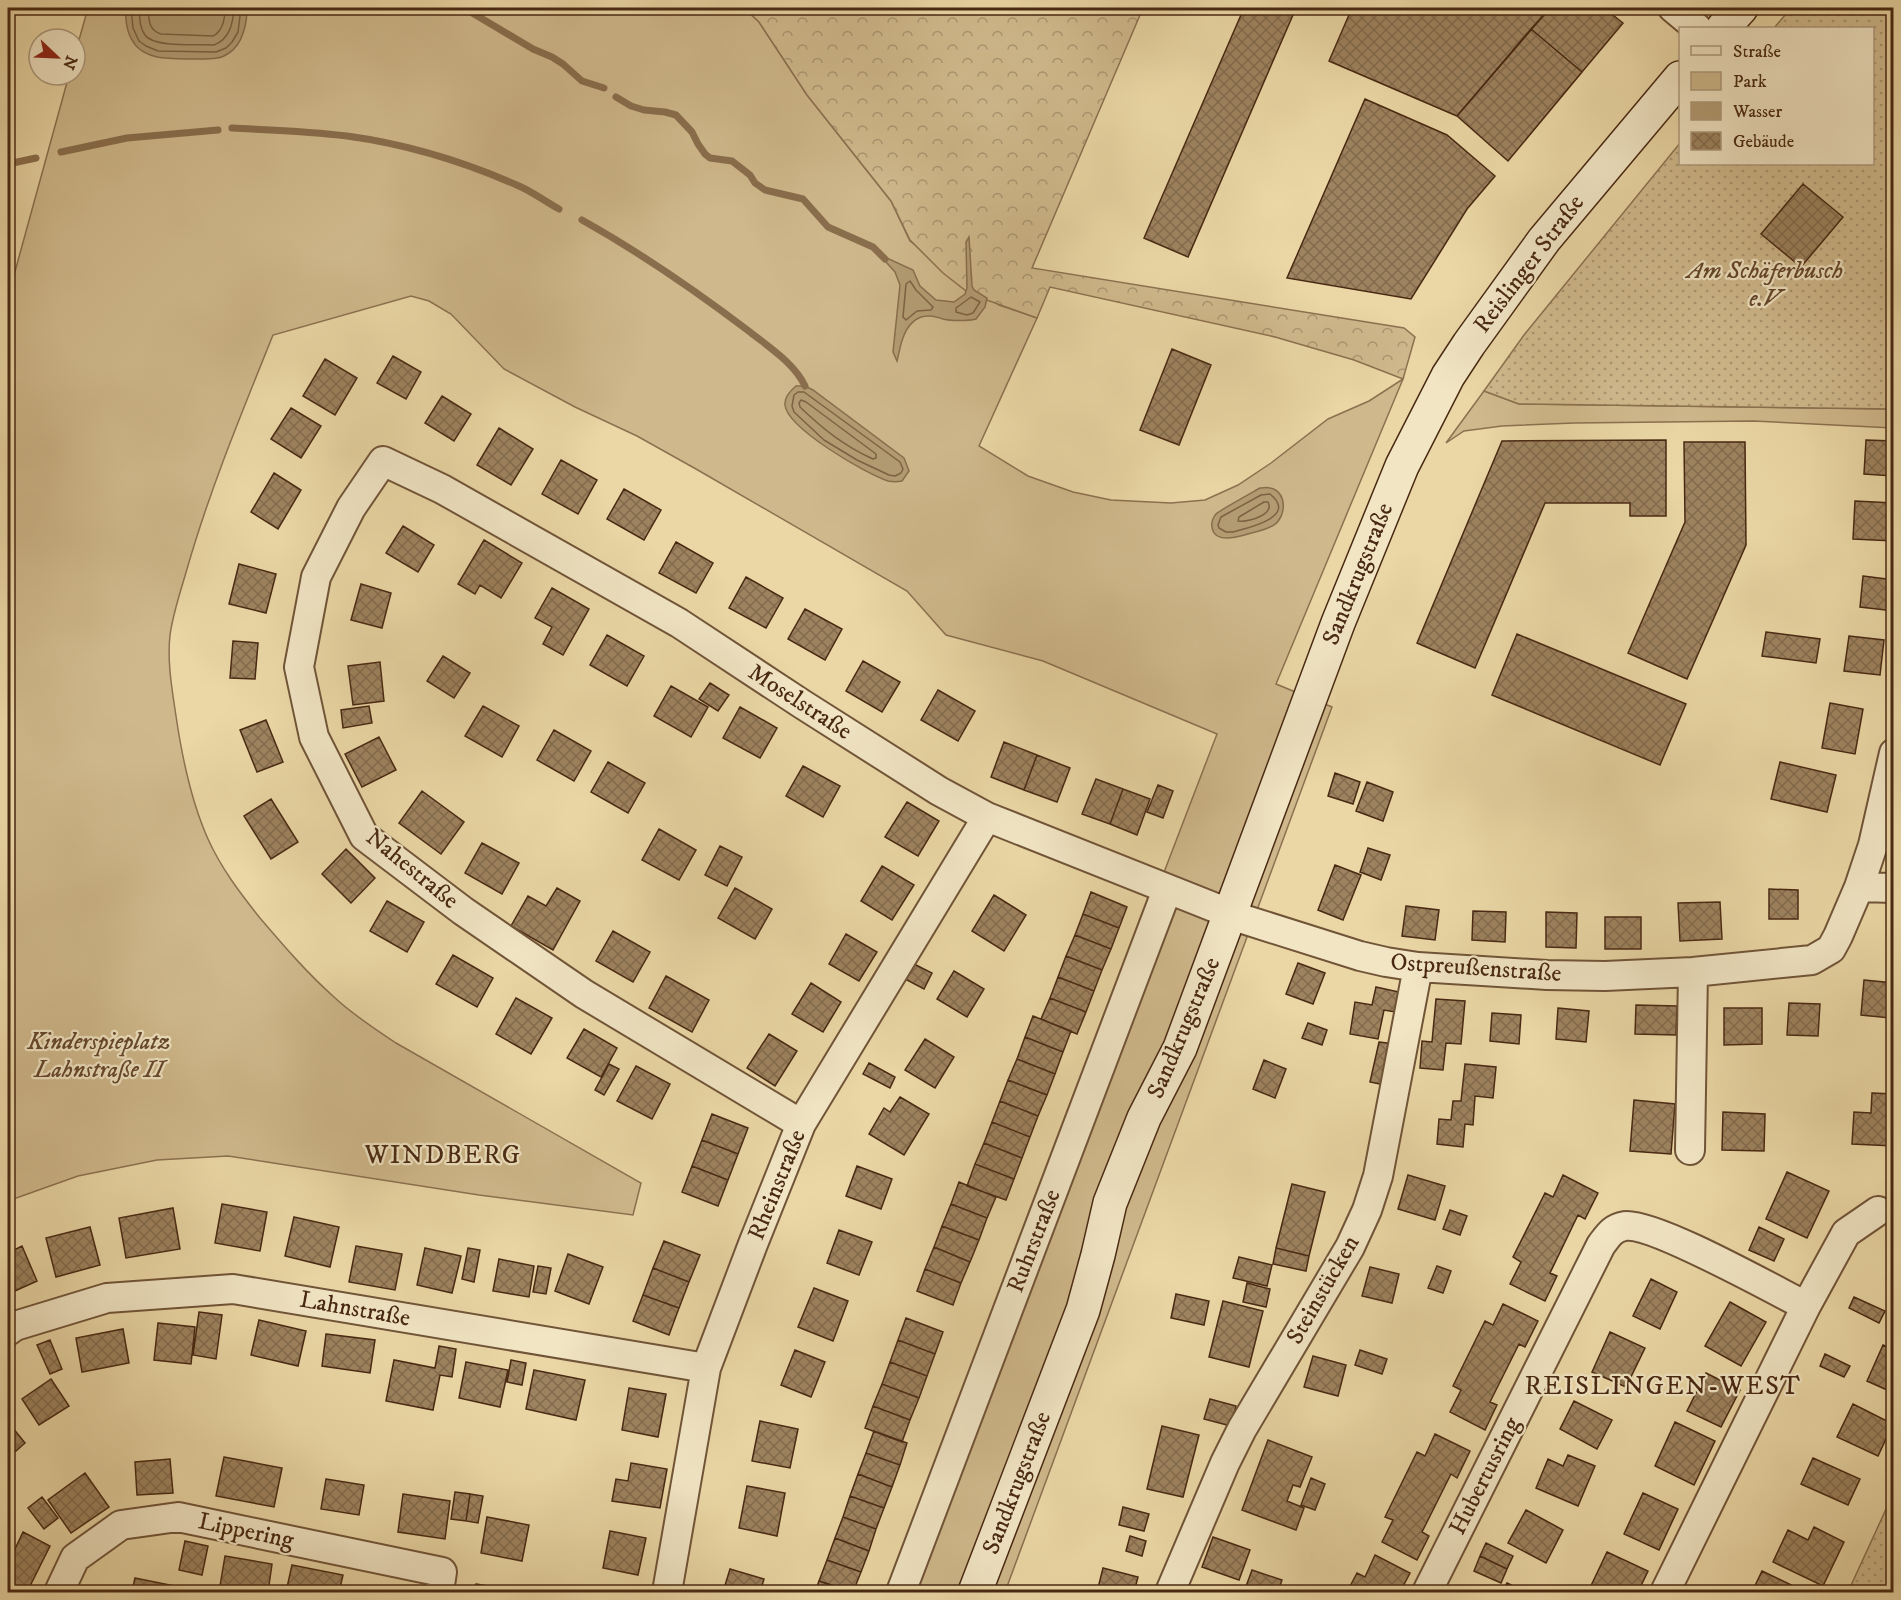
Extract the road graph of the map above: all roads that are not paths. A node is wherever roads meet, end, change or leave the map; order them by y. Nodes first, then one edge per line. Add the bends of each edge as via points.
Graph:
1 (1673, 8) edge
2 (1741, 8) edge
3 (1696, 27) edge
4 (1724, 27) edge
5 (1679, 79) edge
6 (383, 461) joint
7 (1402, 466) joint
8 (1893, 753) edge
9 (987, 817) junction
10 (1859, 887) junction
11 (1893, 888) edge
12 (1167, 890) junction
13 (1230, 914) junction
14 (1418, 967) junction
15 (1693, 972) junction
16 (801, 1124) junction
17 (1690, 1150) dead end
18 (1878, 1211) dead end
19 (1806, 1306) junction
20 (8, 1331) edge
21 (706, 1368) junction
22 (59, 1593) edge
23 (439, 1593) edge
24 (667, 1593) edge
25 (901, 1593) edge
26 (975, 1593) edge
27 (1170, 1593) edge
28 (1427, 1593) edge
29 (1665, 1593) edge

1 - 3 street
2 - 4 street
5 - 7 street, Reislinger Straße via 1544,240 1475,334 1448,376
6 - 9 street, Moselstraße via 442,489 679,623
6 - 16 street, Nahestraße via 351,508 316,577 299,667 314,737 364,836 463,911 585,993
7 - 13 street, Sandkrugstraße via 1338,623
8 - 10 street, Ostpreußenstraße via 1873,845
9 - 12 street, Moselstraße
9 - 16 street, Rheinstraße
10 - 11 street
10 - 15 street, Ostpreußenstraße via 1831,949 1812,960
12 - 13 street, Moselstraße
12 - 25 street, Ruhrstraße
13 - 14 street, Ostpreußenstraße via 1360,956
13 - 26 street, Sandkrugstraße via 1180,1048 1144,1118 1110,1203 1083,1310
14 - 15 street, Ostpreußenstraße via 1582,975
14 - 27 street, Steinstücken via 1378,1176 1367,1210 1350,1247 1242,1429
15 - 17 street
16 - 21 street, Rheinstraße
18 - 19 street via 1846,1233
19 - 28 street, Hubertusring via 1683,1244 1638,1227 1612,1230
19 - 29 street
20 - 21 street, Lahnstraße via 107,1298 233,1288
21 - 24 street, Rheinstraße
22 - 23 street, Lippering via 75,1558 121,1525 178,1517 442,1572

